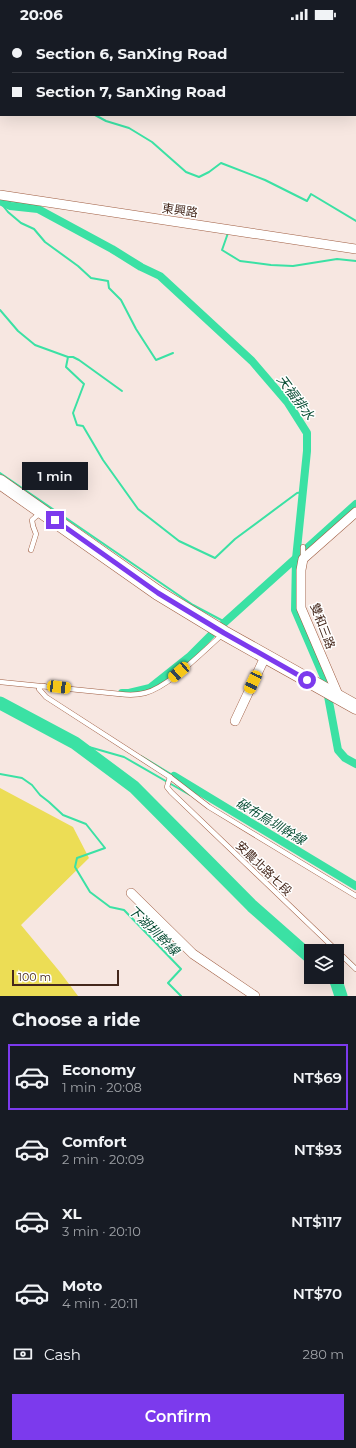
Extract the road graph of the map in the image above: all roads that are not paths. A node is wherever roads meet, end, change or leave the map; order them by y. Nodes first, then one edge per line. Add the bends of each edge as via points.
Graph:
1 (0, 195) edge
2 (356, 249) edge
3 (0, 482) edge
4 (42, 511) junction
5 (356, 512) edge
6 (303, 547) dead end
7 (31, 550) dead end
8 (303, 556) junction
9 (219, 630) junction
10 (265, 657) junction
11 (0, 682) edge
12 (44, 686) junction
13 (329, 692) junction
14 (356, 707) edge
15 (235, 721) dead end
16 (170, 777) junction
17 (131, 893) dead end
18 (356, 896) edge
19 (356, 969) edge
20 (255, 996) edge

1 - 2 street, 東興路
3 - 4 main road
4 - 7 lane via 32,520 36,534
4 - 9 main road via 158,593
5 - 8 street
6 - 8 lane
8 - 13 street, 雙和三路 via 301,608
9 - 10 main road
9 - 12 lane via 168,682 146,693 133,695
10 - 13 main road
10 - 15 street
11 - 12 lane
12 - 16 lane via 39,689 46,697
13 - 14 main road
16 - 18 lane via 210,807
16 - 19 lane, 安農北路七段 via 167,787 171,792
17 - 20 street via 193,954

